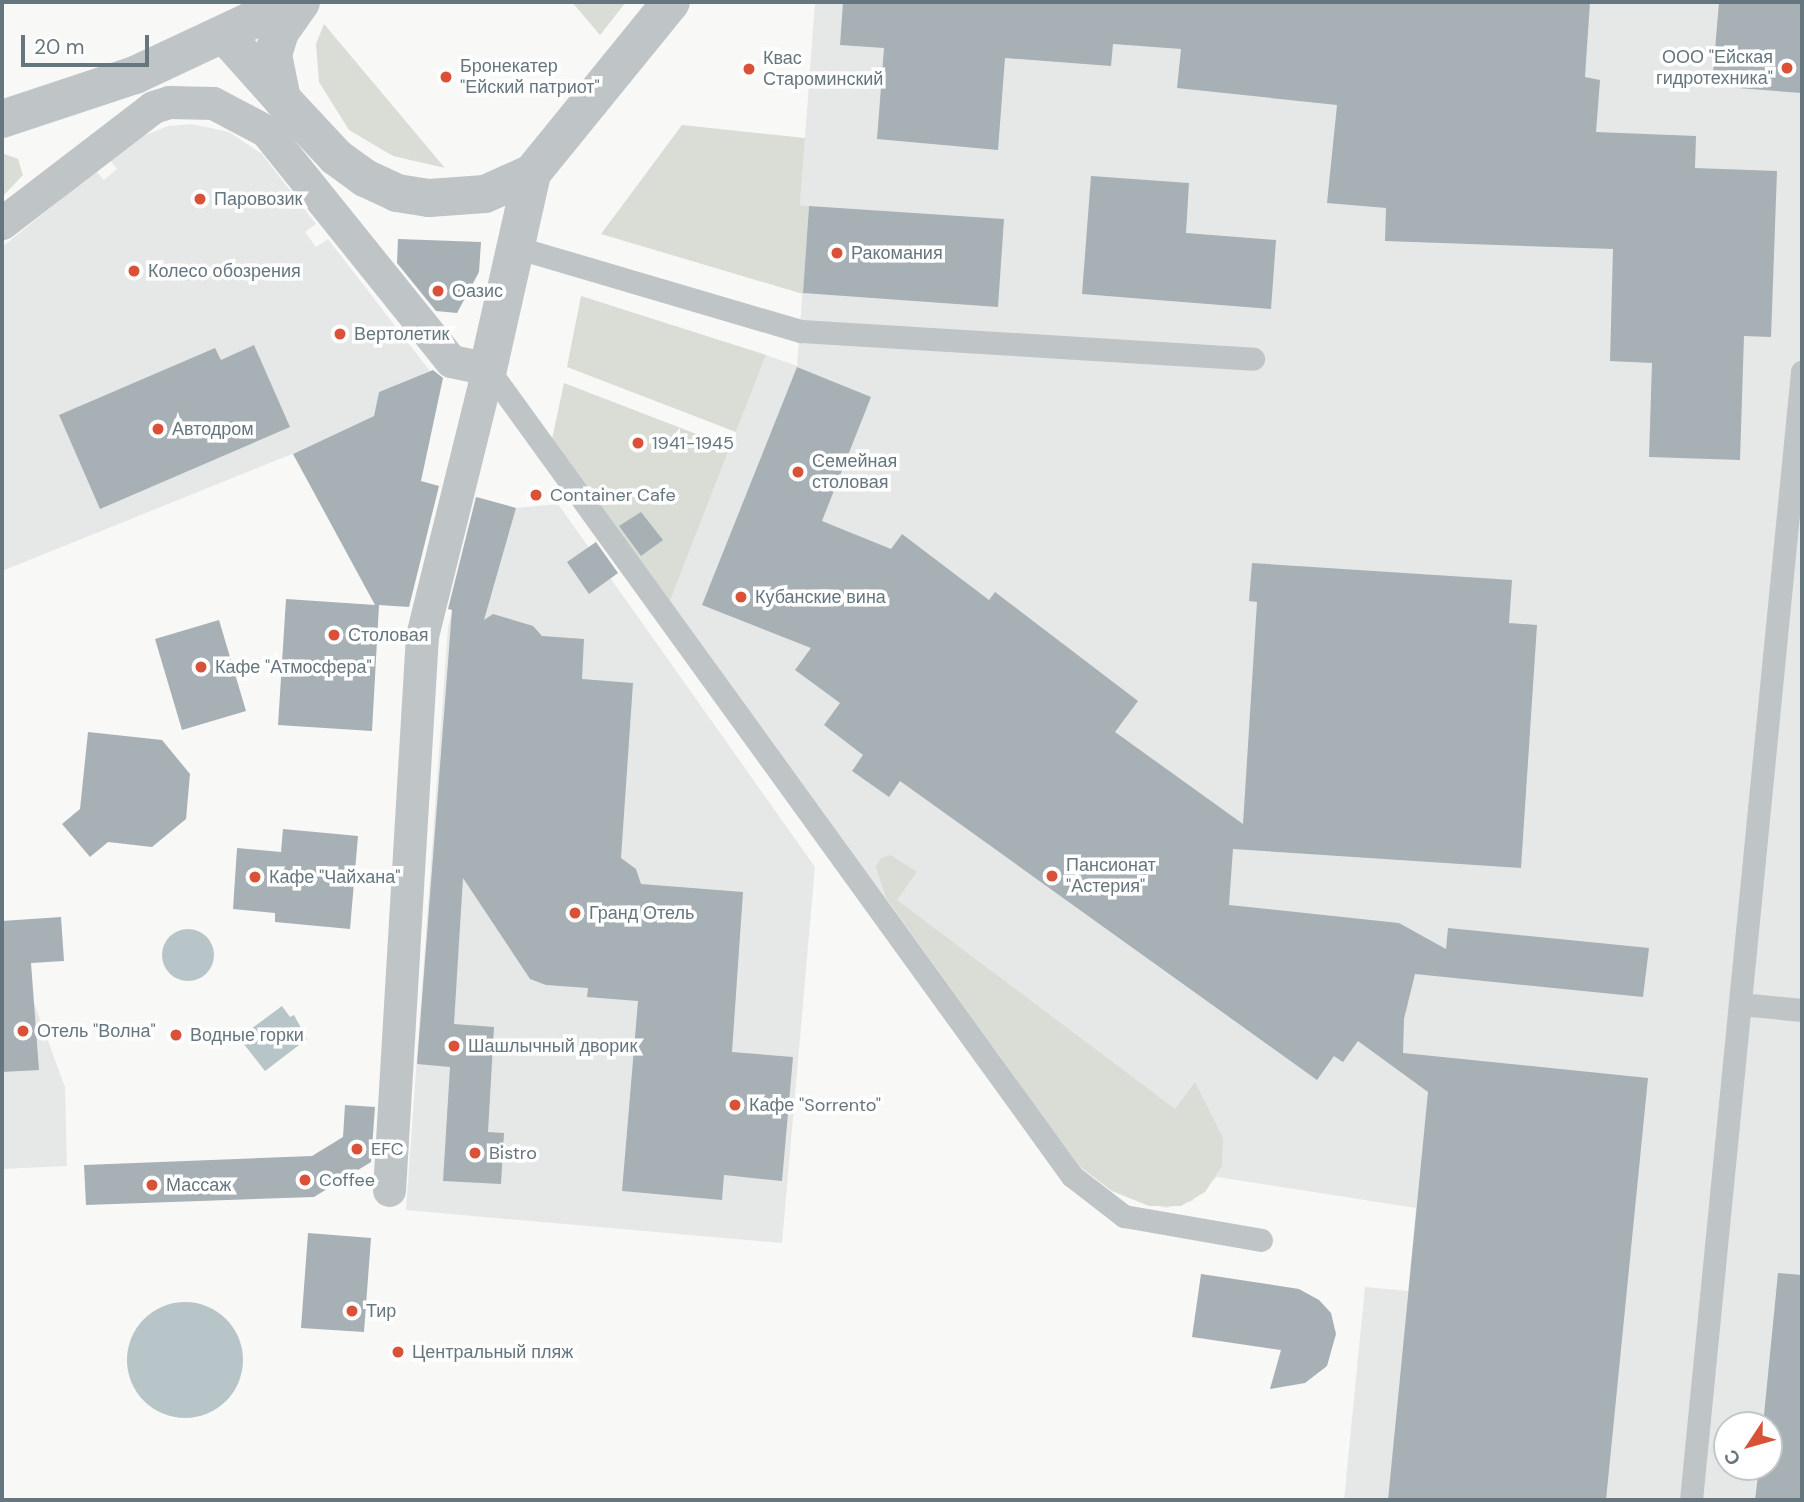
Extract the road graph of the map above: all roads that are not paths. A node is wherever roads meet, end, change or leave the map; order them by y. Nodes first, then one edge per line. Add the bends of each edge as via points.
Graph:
1 (291, 2) edge
2 (301, 2) edge
3 (671, 2) edge
4 (224, 34) junction
5 (282, 99) junction
6 (2, 119) edge
7 (532, 173) junction
8 (2, 223) edge
9 (515, 247) junction
10 (1253, 359) dead end
11 (488, 369) junction
12 (1802, 370) edge
13 (1740, 1004) junction
14 (1802, 1010) edge
15 (389, 1190) dead end
16 (1261, 1240) dead end
17 (1691, 1500) edge

1 - 4 street
2 - 5 street via 280,32 273,55
3 - 7 street
4 - 5 street
4 - 6 street via 135,75
5 - 7 street via 336,157 397,193 429,198 485,194
7 - 9 street
8 - 11 street via 153,107 169,102 213,103 266,131 451,361
9 - 10 lane via 801,331
9 - 11 street
11 - 15 street via 422,635
11 - 16 lane via 1072,1176 1124,1216
12 - 13 lane
13 - 14 lane
13 - 17 lane

